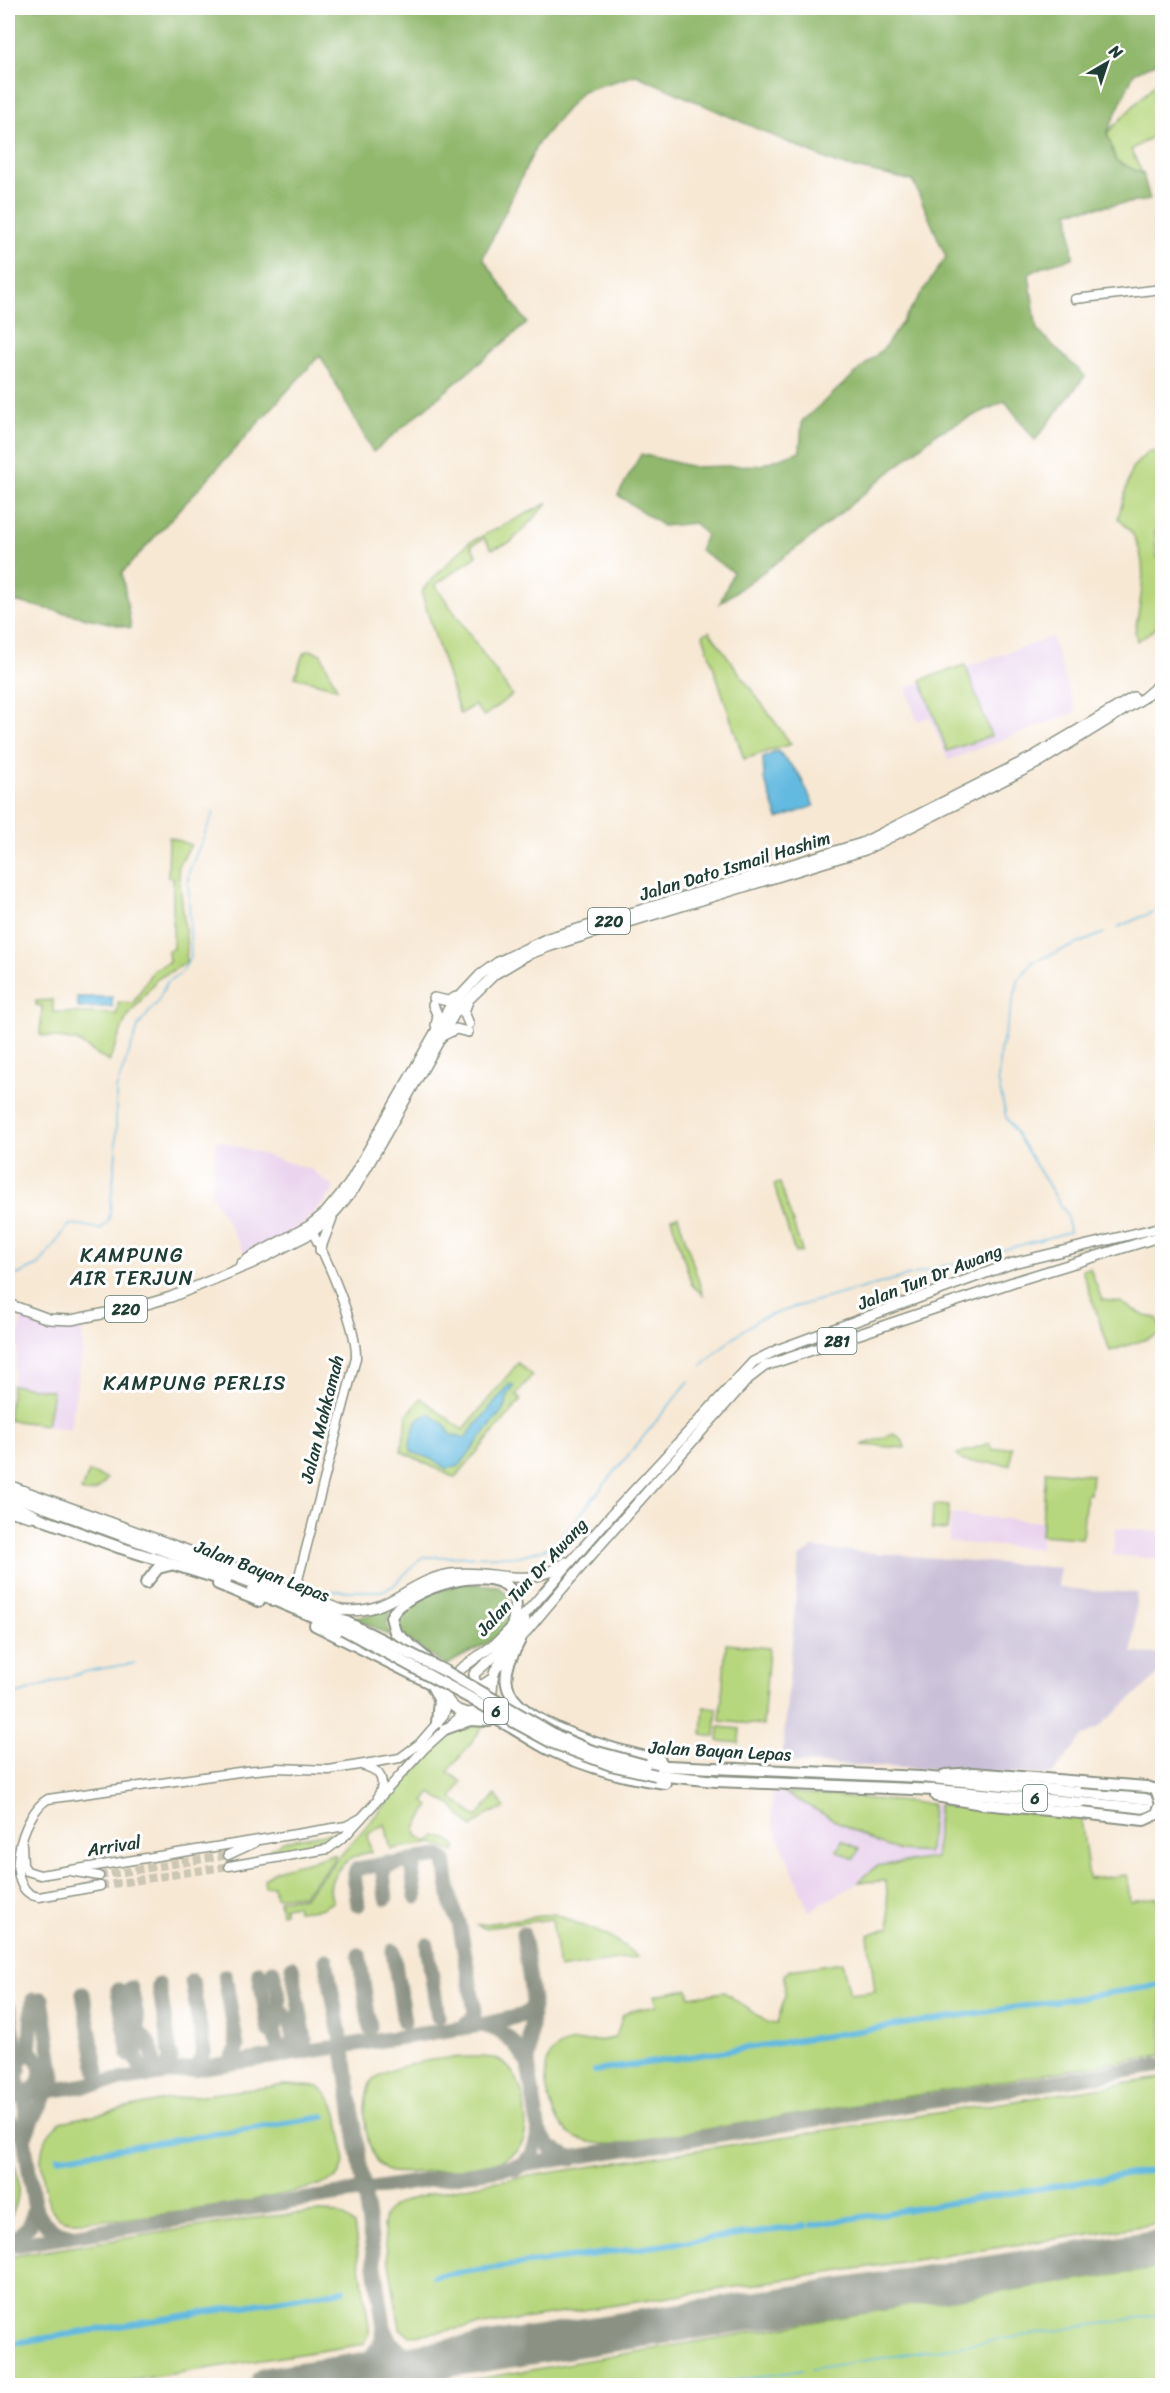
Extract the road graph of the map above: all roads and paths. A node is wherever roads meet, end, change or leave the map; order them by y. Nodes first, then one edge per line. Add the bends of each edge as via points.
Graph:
1 (1162, 289) edge
2 (1075, 299) dead end
3 (1162, 682) edge
4 (464, 997) junction
5 (436, 1028) junction
6 (444, 1035) junction
7 (336, 1211) junction
8 (310, 1229) junction
9 (1161, 1232) edge
10 (320, 1250) junction
11 (1013, 1263) junction
12 (982, 1274) junction
13 (1019, 1280) junction
14 (987, 1291) junction
15 (8, 1304) edge
16 (8, 1487) edge
17 (8, 1494) edge
18 (8, 1503) edge
19 (49, 1509) junction
20 (8, 1511) edge
21 (44, 1520) junction
22 (586, 1544) junction
23 (144, 1556) junction
24 (170, 1565) junction
25 (202, 1575) junction
26 (295, 1591) junction
27 (526, 1613) junction
28 (345, 1626) junction
29 (512, 1627) junction
30 (520, 1640) junction
31 (445, 1671) junction
32 (493, 1678) junction
33 (430, 1683) junction
34 (447, 1698) junction
35 (477, 1712) junction
36 (464, 1713) junction
37 (441, 1726) junction
38 (514, 1730) junction
39 (361, 1765) junction
40 (707, 1769) junction
41 (921, 1777) junction
42 (716, 1781) junction
43 (907, 1790) junction
44 (1162, 1800) edge
45 (370, 1808) junction
46 (1162, 1810) edge
47 (348, 1828) junction
48 (22, 1838) junction
49 (262, 1839) junction
50 (228, 1856) tunnel mouth
51 (229, 1866) tunnel mouth
52 (67, 1870) junction
53 (99, 1876) tunnel mouth
54 (100, 1886) tunnel mouth

1 - 2 street
3 - 4 main road, Jalan Dato Ismail Hashim / 220 via 1035,756 862,843 548,938 498,962
4 - 5 main road, Jalan Dato Ismail Hashim / 220
4 - 5 main road via 434,1001
4 - 6 main road, Jalan Dato Ismail Hashim / 220
4 - 6 main road via 469,1028
5 - 8 main road, Jalan Dato Ismail Hashim / 220 via 353,1177 341,1179 342,1191
6 - 7 main road, Jalan Dato Ismail Hashim / 220 via 366,1171
7 - 8 main road, Jalan Dato Ismail Hashim / 220
7 - 10 main road
8 - 10 street, Jalan Mahkamah
8 - 15 main road, Jalan Dato Ismail Hashim / 220 via 250,1257 240,1267 137,1307 71,1320 49,1319
9 - 11 main road, Jalan Tun Dr Awang / 281
9 - 13 main road, Jalan Tun Dr Awang / 281
10 - 26 street, Jalan Mahkamah via 357,1342 356,1358
11 - 12 main road, Jalan Tun Dr Awang / 281
11 - 13 main road via 1009,1274
12 - 14 main road via 991,1280
12 - 22 main road, Jalan Tun Dr Awang / 281 via 753,1362
13 - 14 main road, Jalan Tun Dr Awang / 281
14 - 30 main road, Jalan Tun Dr Awang / 281 via 784,1358 754,1374 581,1565
16 - 19 highway
16 - 26 main road
17 - 19 highway, Jalan Bayan Lepas / 6
18 - 21 highway, Jalan Bayan Lepas / 6
19 - 28 highway, Jalan Bayan Lepas / 6 via 273,1590
20 - 21 main road, Jalan Bayan Lepas
21 - 23 highway, Jalan Bayan Lepas / 6
22 - 26 main road via 565,1563 540,1576 517,1579 452,1574 420,1584 377,1608 356,1612 340,1610
22 - 27 main road, Jalan Tun Dr Awang / 281
23 - 24 highway, Jalan Bayan Lepas / 6
23 - 24 highway via 146,1583 158,1568
24 - 25 highway, Jalan Bayan Lepas / 6
25 - 28 highway, Jalan Bayan Lepas / 6
25 - 33 highway via 334,1633
27 - 29 main road, Jalan Tun Dr Awang / 281
27 - 32 main road via 522,1625 474,1674 475,1682 481,1686
28 - 31 highway, Jalan Bayan Lepas / 6, bridge
28 - 42 highway, Jalan Bayan Lepas / 6, bridge via 562,1748 656,1775
29 - 31 highway, bridge via 514,1595 496,1581 449,1582 420,1592 395,1609 391,1617 395,1632
29 - 34 main road, Jalan Tun Dr Awang / 281 via 483,1655 447,1679
30 - 32 main road, Jalan Tun Dr Awang / 281
30 - 40 highway via 506,1677 509,1693 519,1706 593,1744
31 - 40 highway, Jalan Bayan Lepas / 6, bridge via 590,1750 645,1765
32 - 35 main road, Jalan Tun Dr Awang / 281 via 492,1697
33 - 34 highway
33 - 37 highway via 439,1699
34 - 36 main road
34 - 37 street
35 - 36 main road
35 - 38 highway
36 - 37 street
37 - 38 highway via 476,1719
37 - 39 street via 400,1758
37 - 45 street
38 - 42 highway via 571,1759 632,1778 672,1784
39 - 45 street via 377,1771 383,1783
39 - 48 street via 318,1771 278,1768 48,1799 34,1809
40 - 41 highway, Jalan Bayan Lepas / 6
41 - 43 highway, bridge via 974,1773 1147,1787 1156,1790 1161,1804 1157,1814 1144,1820 982,1804
41 - 44 highway, Jalan Bayan Lepas / 6
42 - 43 highway, Jalan Bayan Lepas / 6
43 - 46 highway, Jalan Bayan Lepas / 6
45 - 47 street
47 - 49 street, Arrival
47 - 51 street via 339,1842 319,1852
48 - 52 street, Arrival via 23,1865 27,1871 40,1875
48 - 54 street via 13,1878 30,1896
49 - 50 street, Arrival
49 - 52 street, Arrival
52 - 53 street

